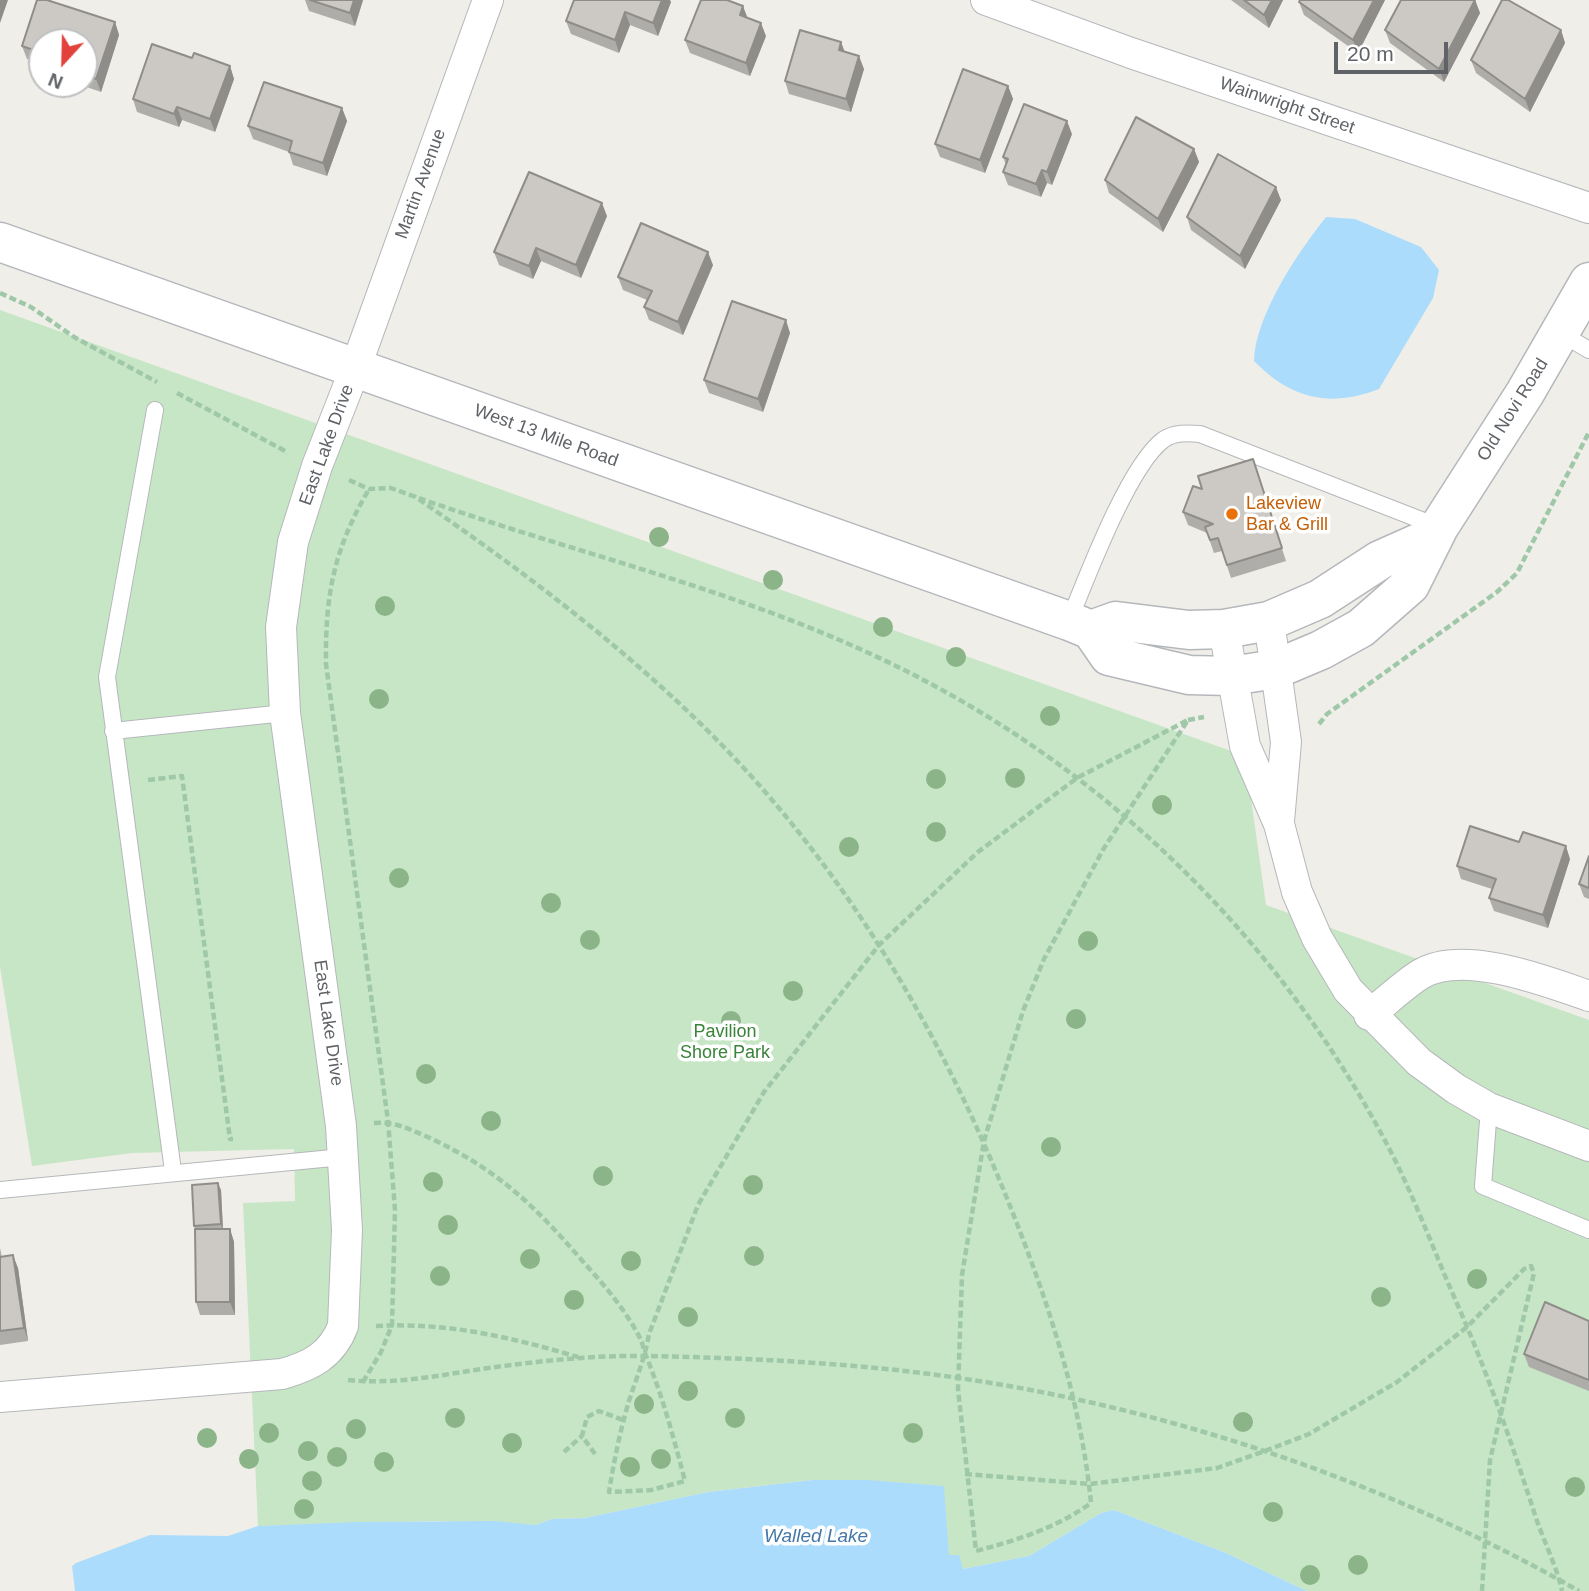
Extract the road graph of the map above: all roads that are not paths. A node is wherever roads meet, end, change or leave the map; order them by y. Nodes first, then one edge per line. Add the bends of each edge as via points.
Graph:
1 (488, 0) edge
2 (986, 0) edge
3 (1589, 208) edge
4 (0, 242) edge
5 (1589, 282) edge
6 (1574, 341) edge
7 (355, 369) junction
8 (155, 410) dead end
9 (1436, 532) junction
10 (1269, 621) junction
11 (1080, 626) junction
12 (1224, 629) junction
13 (1276, 669) junction
14 (1231, 676) junction
15 (285, 713) junction
16 (113, 731) junction
17 (1279, 824) junction
18 (1589, 996) edge
19 (1370, 1015) junction
20 (1489, 1108) junction
21 (1589, 1146) edge
22 (343, 1157) junction
23 (173, 1171) junction
24 (0, 1190) edge
25 (1589, 1230) edge
26 (0, 1397) edge

1 - 7 street, Martin Avenue
2 - 3 street, Wainwright Street
4 - 7 street, West 13 Mile Road
5 - 6 street, Old Novi Road
6 - 9 street, Old Novi Road
7 - 11 street, West 13 Mile Road
7 - 15 street, East Lake Drive via 293,542 281,626
8 - 16 lane via 107,677
9 - 10 street via 1380,560 1320,599
9 - 11 lane via 1200,434 1165,438 1138,470 1102,542
9 - 13 street, Old Novi Road via 1410,585 1371,620 1321,650
10 - 12 street
10 - 13 street
11 - 12 street via 1116,621 1189,630
11 - 14 street via 1109,656 1189,675
12 - 14 street
13 - 14 street, Old Novi Road
13 - 17 street via 1286,741
14 - 17 street via 1245,746
15 - 16 lane
15 - 22 street, East Lake Drive
16 - 23 lane
17 - 19 street via 1297,892 1317,938 1342,981
18 - 19 street via 1511,971 1440,967 1421,974
19 - 20 street via 1419,1062
20 - 21 street
20 - 25 lane via 1483,1186
22 - 23 lane
22 - 26 street, East Lake Drive via 347,1230 343,1326 337,1341 308,1367 282,1374
23 - 24 lane

